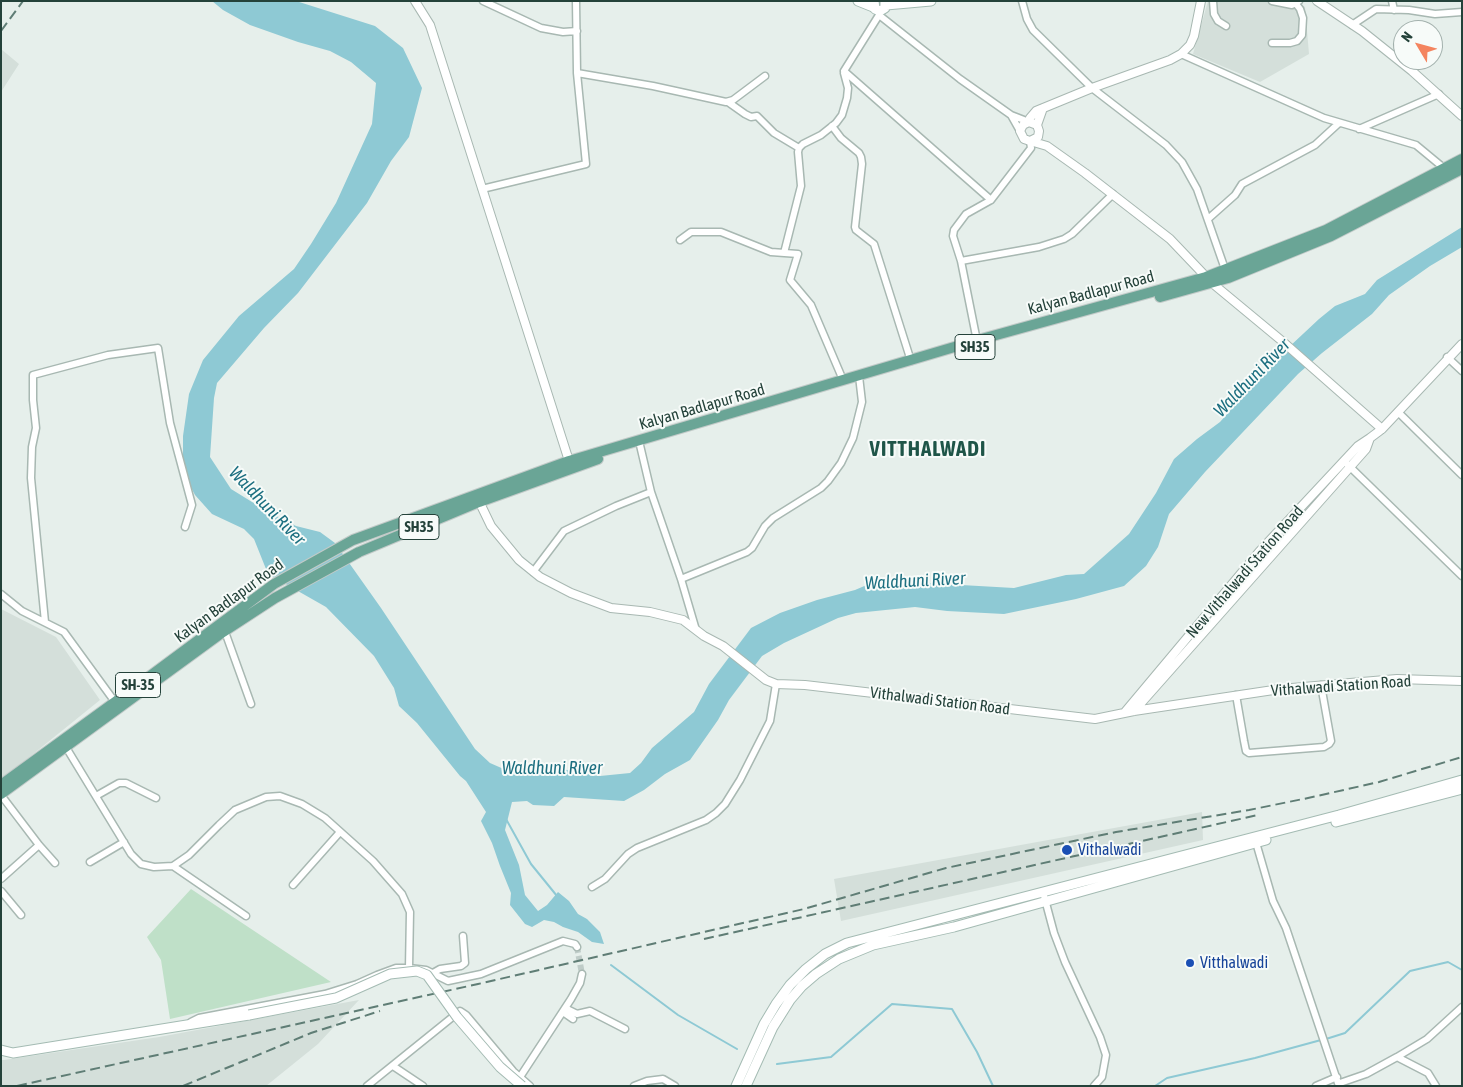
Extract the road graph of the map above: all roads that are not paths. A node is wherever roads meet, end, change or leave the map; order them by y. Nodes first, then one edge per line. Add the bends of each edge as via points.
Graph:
1 (415, 1) edge
2 (482, 1) edge
3 (576, 1) edge
4 (858, 1) edge
5 (931, 1) edge
6 (1022, 1) edge
7 (1201, 1) edge
8 (1213, 1) edge
9 (1272, 1) edge
10 (1316, 1) edge
11 (1392, 1) edge
12 (1298, 3) edge
13 (880, 7) edge
14 (1394, 10) junction
15 (1462, 12) edge
16 (1352, 25) junction
17 (1226, 26) dead end
18 (577, 31) junction
19 (1272, 43) dead end
20 (1181, 54) junction
21 (844, 71) junction
22 (577, 73) junction
23 (765, 76) dead end
24 (1092, 88) junction
25 (1439, 94) junction
26 (728, 102) junction
27 (1043, 108) junction
28 (1010, 115) junction
29 (1462, 116) edge
30 (1028, 122) junction
31 (1339, 124) junction
32 (1037, 125) junction
33 (832, 126) junction
34 (1359, 129) junction
35 (1020, 130) junction
36 (1039, 134) junction
37 (1027, 140) junction
38 (1047, 146) junction
39 (799, 148) junction
40 (1462, 159) edge
41 (1462, 169) edge
42 (1448, 172) junction
43 (482, 189) junction
44 (1113, 194) junction
45 (991, 200) junction
46 (1208, 220) junction
47 (680, 240) dead end
48 (784, 253) junction
49 (961, 261) junction
50 (1227, 274) junction
51 (1209, 280) junction
52 (978, 343) junction
53 (1462, 344) edge
54 (1447, 357) junction
55 (911, 361) junction
56 (1462, 371) edge
57 (843, 380) junction
58 (859, 380) junction
59 (1398, 412) junction
60 (1382, 428) junction
61 (640, 443) junction
62 (1347, 463) junction
63 (570, 464) junction
64 (1462, 475) edge
65 (651, 492) junction
66 (478, 499) junction
67 (1289, 520) junction
68 (1297, 526) junction
69 (185, 527) dead end
70 (353, 540) joint
71 (359, 552) joint
72 (533, 572) junction
73 (1462, 576) edge
74 (681, 579) junction
75 (1, 594) edge
76 (45, 622) junction
77 (223, 627) junction
78 (696, 630) junction
79 (1462, 681) edge
80 (776, 684) junction
81 (1322, 685) junction
82 (1236, 696) junction
83 (115, 702) junction
84 (250, 704) dead end
85 (1134, 710) junction
86 (1125, 712) junction
87 (64, 743) junction
88 (1462, 780) edge
89 (1, 784) edge
90 (1447, 789) junction
91 (1462, 789) edge
92 (1, 794) edge
93 (96, 796) junction
94 (156, 798) dead end
95 (340, 832) junction
96 (1255, 840) junction
97 (124, 842) junction
98 (39, 845) junction
99 (90, 862) dead end
100 (55, 863) dead end
101 (173, 866) junction
102 (1, 879) edge
103 (293, 885) dead end
104 (592, 888) dead end
105 (1, 891) edge
106 (1044, 897) junction
107 (21, 915) dead end
108 (246, 916) dead end
109 (463, 936) dead end
110 (854, 941) junction
111 (577, 946) dead end
112 (857, 951) junction
113 (409, 968) junction
114 (433, 973) junction
115 (582, 974) tunnel mouth
116 (1462, 1007) edge
117 (564, 1010) junction
118 (573, 1019) dead end
119 (188, 1025) junction
120 (625, 1029) dead end
121 (1, 1050) edge
122 (1397, 1057) junction
123 (393, 1066) junction
124 (749, 1068) junction
125 (521, 1081) edge
126 (1339, 1082) edge
127 (367, 1086) edge
128 (423, 1086) edge
129 (530, 1086) edge
130 (634, 1086) edge
131 (675, 1086) edge
132 (736, 1086) edge
133 (746, 1086) edge
134 (1094, 1086) edge
135 (1316, 1086) edge
136 (1436, 1086) edge

1 - 43 street via 430,25
2 - 18 street via 540,28
3 - 18 street
4 - 13 main road
5 - 13 main road
6 - 24 street via 1033,30
7 - 20 street via 1194,36
8 - 17 street via 1214,14
9 - 12 street
10 - 16 street
11 - 14 street
12 - 19 street via 1303,18 1302,35 1290,43
13 - 21 street
13 - 28 street via 960,78
14 - 15 street via 1435,14
14 - 16 street via 1376,9
16 - 25 street
18 - 22 street
20 - 24 street
20 - 31 street
21 - 33 street via 847,98 842,115
21 - 45 street
22 - 26 street
22 - 43 street via 586,164
23 - 26 street
24 - 27 street
24 - 46 street via 1182,162 1197,189
25 - 29 street
25 - 34 street
26 - 39 street via 744,114 757,116 774,133
27 - 30 street via 1036,111
27 - 32 street
28 - 30 street
28 - 35 street
30 - 32 street
30 - 35 street
31 - 34 street
31 - 46 street via 1315,145 1242,184
32 - 36 street
33 - 39 street
33 - 55 street via 861,157 855,227 874,244
34 - 42 street via 1416,145
35 - 37 street
36 - 37 street via 1036,139
36 - 38 street
37 - 38 street
37 - 45 street via 1031,148
38 - 44 street
39 - 48 street via 802,186
40 - 42 main road, Kalyan Badlapur Road / SH35
41 - 42 main road, Kalyan Badlapur Road / SH35
42 - 50 main road, Kalyan Badlapur Road / SH35 via 1331,236
43 - 63 street
44 - 49 street via 1064,239 1039,247
44 - 51 street via 1170,240
45 - 49 street via 966,214 954,230
46 - 50 street
47 - 48 street via 691,232 721,232 771,252
48 - 57 street via 798,254 790,280 811,304
49 - 52 street
50 - 51 main road, Kalyan Badlapur Road / SH35
51 - 52 main road, Kalyan Badlapur Road / SH35
51 - 60 street
52 - 55 main road, Kalyan Badlapur Road / SH35
52 - 58 main road, Kalyan Badlapur Road / SH35
53 - 54 street, New Vithalwadi Station Road
54 - 56 street
54 - 59 street, New Vithalwadi Station Road
55 - 58 main road, Kalyan Badlapur Road / SH35
57 - 58 main road, Kalyan Badlapur Road / SH35
57 - 61 main road, Kalyan Badlapur Road / SH35
58 - 61 main road, Kalyan Badlapur Road / SH35
58 - 74 street via 862,402 853,438 828,481 773,518 748,552
59 - 60 street, New Vithalwadi Station Road
59 - 64 street
60 - 62 street, New Vithalwadi Station Road via 1358,446
61 - 63 main road, Kalyan Badlapur Road / SH35
61 - 65 street
62 - 67 street, New Vithalwadi Station Road
62 - 68 street, New Vithalwadi Station Road
62 - 73 street
63 - 66 main road, Kalyan Badlapur Road / SH35
65 - 72 street via 564,531
65 - 74 street
66 - 70 main road, Kalyan Badlapur Road / SH35
66 - 71 main road, Kalyan Badlapur Road / SH35
66 - 72 street, Vithalwadi Station Road via 492,526
67 - 68 street
67 - 86 street, New Vithalwadi Station Road
68 - 85 street, New Vithalwadi Station Road
69 - 76 street via 192,505 170,423 158,348 108,355 33,375 36,428 31,478
70 - 77 main road, Kalyan Badlapur Road / SH-35 via 274,584
71 - 77 main road, Kalyan Badlapur Road / SH-35
72 - 78 street, Vithalwadi Station Road via 611,608 683,620
74 - 78 street
75 - 76 street via 22,611
76 - 83 street via 64,632
77 - 83 main road, Kalyan Badlapur Road / SH-35
77 - 84 street
77 - 87 main road, Kalyan Badlapur Road / SH-35
78 - 80 street, Vithalwadi Station Road
79 - 81 street, Vithalwadi Station Road via 1397,679
80 - 86 street, Vithalwadi Station Road via 1095,719
80 - 104 street via 770,721 726,804 706,820 637,848
81 - 82 street, Vithalwadi Station Road
81 - 82 street via 1331,741 1324,747 1249,753
82 - 85 street, Vithalwadi Station Road
83 - 87 main road, Kalyan Badlapur Road / SH-35
85 - 86 street, Vithalwadi Station Road
87 - 89 main road, Kalyan Badlapur Road / SH-35
87 - 92 main road, Kalyan Badlapur Road / SH-35
87 - 93 street
88 - 90 main road
90 - 91 main road
90 - 96 main road
92 - 98 street
93 - 94 street via 119,783 126,783
93 - 97 street
95 - 101 street via 302,804 280,796 266,797 235,810 190,855
95 - 103 street
95 - 113 street via 373,861 402,894 410,912
96 - 106 main road
96 - 126 street via 1273,900 1286,928
97 - 99 street
97 - 101 street via 141,864 154,868
98 - 100 street
98 - 102 street
101 - 108 street
105 - 107 street
106 - 110 main road
106 - 112 main road via 954,927
106 - 134 street via 1065,962 1106,1055 1102,1077
109 - 114 street via 465,963
110 - 112 main road
110 - 124 main road via 825,954 790,985 764,1024
111 - 114 street via 563,941 482,974 448,981
112 - 124 main road via 839,959 802,986 772,1027
113 - 114 street
113 - 119 street via 387,971 325,994 199,1018
115 - 117 street
116 - 122 street via 1427,1039
117 - 118 street
117 - 120 street via 577,1014 588,1010
117 - 125 street
119 - 121 main road via 13,1053
119 - 125 main road, bridge via 336,998 390,974 417,971 427,975 457,1017 500,1067
122 - 126 street via 1366,1074
122 - 136 street via 1428,1073
123 - 125 street via 460,1011
123 - 127 street
123 - 128 street
124 - 132 main road
124 - 133 main road
125 - 129 street
126 - 135 street
130 - 131 street via 663,1080

